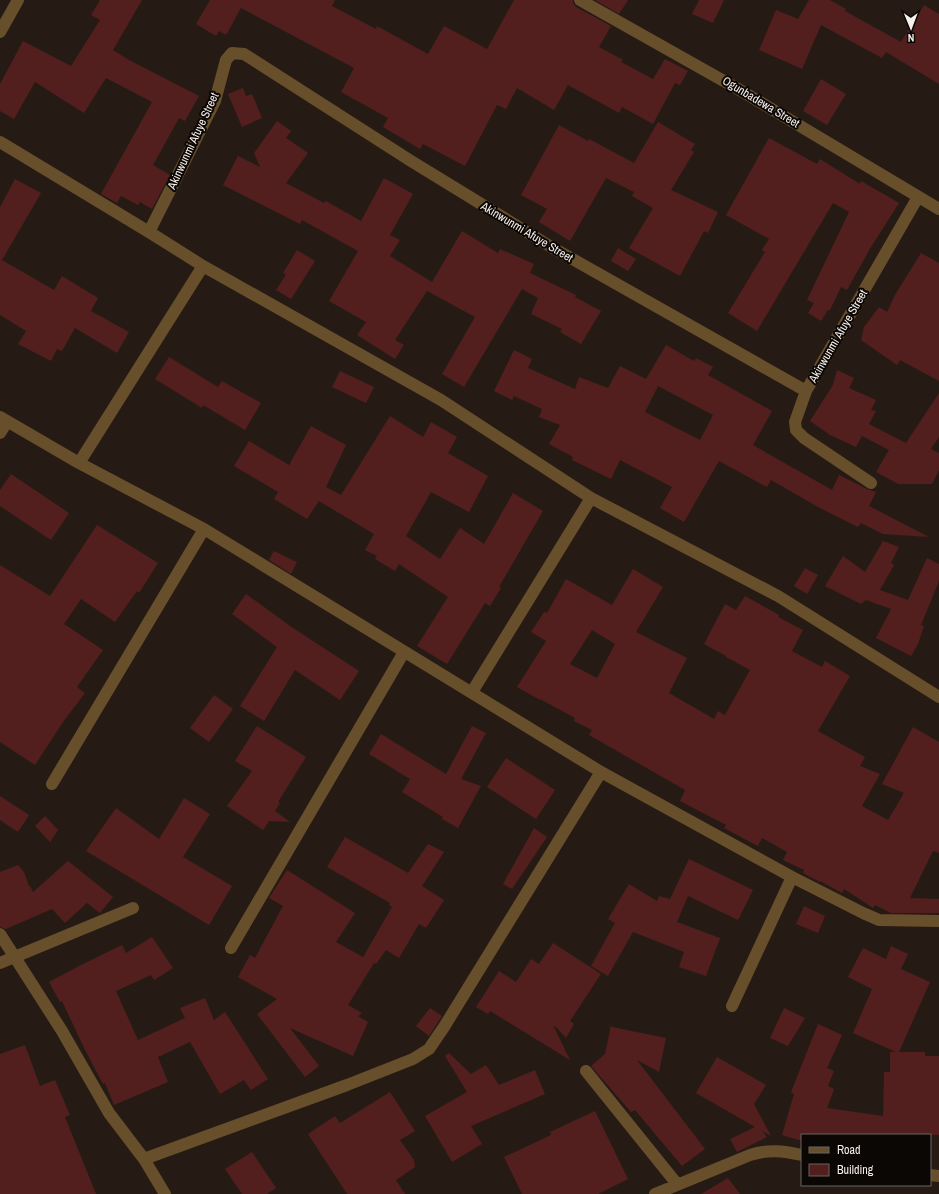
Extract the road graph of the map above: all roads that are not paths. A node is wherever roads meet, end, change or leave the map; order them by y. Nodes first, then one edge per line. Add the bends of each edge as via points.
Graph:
1 (18, 0) edge
2 (580, 0) edge
3 (0, 32) edge
4 (0, 142) edge
5 (918, 196) junction
6 (939, 209) edge
7 (149, 232) junction
8 (203, 266) junction
9 (806, 391) junction
10 (4, 419) edge
11 (0, 433) edge
12 (79, 462) junction
13 (871, 483) dead end
14 (590, 498) junction
15 (204, 529) junction
16 (404, 652) junction
17 (472, 692) junction
18 (939, 697) edge
19 (601, 772) junction
20 (52, 784) dead end
21 (792, 877) junction
22 (133, 908) dead end
23 (939, 921) edge
24 (0, 934) edge
25 (231, 948) dead end
26 (13, 957) junction
27 (0, 963) edge
28 (732, 1006) dead end
29 (586, 1071) dead end
30 (801, 1155) edge
31 (144, 1159) junction
32 (677, 1184) junction
33 (165, 1194) edge
34 (655, 1194) edge

1 - 3 street
2 - 5 street, Ogunbadewa Street via 738,89
4 - 7 street
5 - 6 street, Ogunbadewa Street
5 - 9 street, Akinwunmi Afuye Street
7 - 8 street
7 - 9 street, Akinwunmi Afuye Street via 215,101 226,60 232,52 244,54 553,248
8 - 12 street
8 - 14 street via 441,400
9 - 13 street via 795,422 796,430
10 - 11 street
10 - 12 street
12 - 15 street
14 - 17 street
14 - 18 street via 778,596
15 - 16 street
15 - 20 street
16 - 17 street
16 - 25 street
17 - 19 street
19 - 21 street
19 - 31 street via 429,1049 413,1059 347,1086
21 - 23 street via 879,920
21 - 28 street
22 - 26 street
24 - 26 street
26 - 27 street
26 - 31 street via 62,1031 109,1113
29 - 32 street
30 - 32 street via 764,1151
31 - 33 street
32 - 34 street

